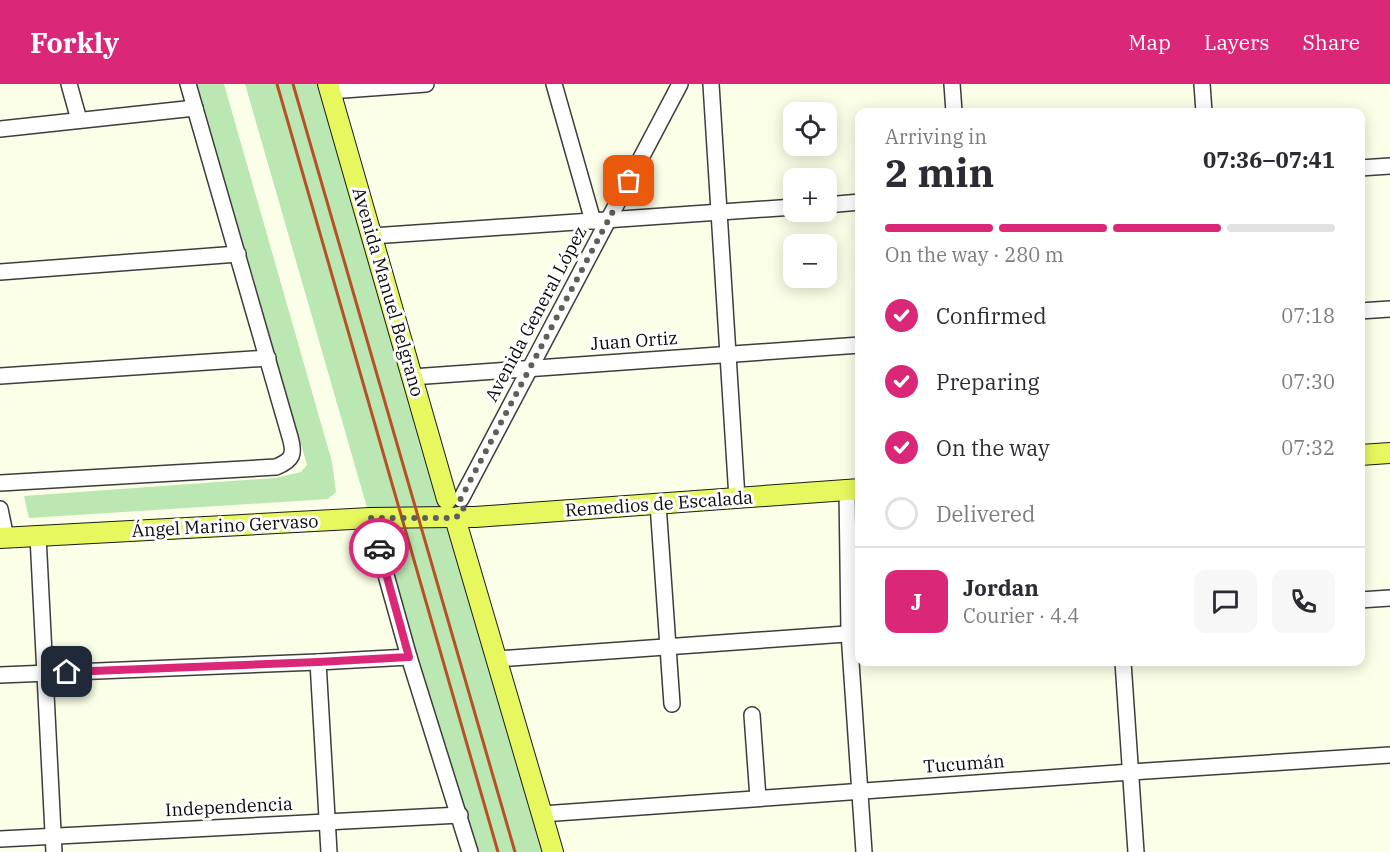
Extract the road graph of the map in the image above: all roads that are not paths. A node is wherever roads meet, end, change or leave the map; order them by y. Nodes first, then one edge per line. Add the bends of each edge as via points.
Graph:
1 (69, 84) edge
2 (188, 84) edge
3 (426, 84) edge
4 (554, 84) edge
5 (680, 84) edge
6 (711, 84) edge
7 (952, 84) edge
8 (1202, 84) edge
9 (329, 87) edge
10 (195, 108) junction
11 (954, 108) edge
12 (1204, 108) edge
13 (79, 120) junction
14 (0, 129) edge
15 (1390, 166) edge
16 (1365, 168) edge
17 (855, 202) edge
18 (837, 204) edge
19 (783, 208) edge
20 (719, 212) junction
21 (609, 219) junction
22 (593, 221) junction
23 (372, 236) junction
24 (238, 254) junction
25 (0, 272) edge
26 (1390, 309) edge
27 (1365, 311) edge
28 (855, 345) edge
29 (728, 354) junction
30 (268, 358) junction
31 (529, 368) junction
32 (0, 376) edge
33 (412, 377) junction
34 (1390, 453) edge
35 (1365, 455) edge
36 (0, 483) edge
37 (853, 490) edge
38 (737, 498) junction
39 (658, 504) junction
40 (0, 509) edge
41 (454, 510) junction
42 (370, 518) junction
43 (38, 536) junction
44 (3, 538) edge
45 (1390, 598) edge
46 (1365, 600) edge
47 (854, 633) edge
48 (668, 648) junction
49 (409, 657) junction
50 (497, 659) junction
51 (855, 659) edge
52 (318, 662) junction
53 (855, 666) edge
54 (1123, 666) edge
55 (44, 673) junction
56 (0, 675) edge
57 (672, 704) dead end
58 (752, 715) dead end
59 (1390, 755) edge
60 (1131, 772) junction
61 (860, 791) junction
62 (758, 798) junction
63 (542, 814) junction
64 (460, 815) junction
65 (328, 821) junction
66 (0, 839) edge
67 (54, 844) edge
68 (329, 852) edge
69 (470, 852) edge
70 (553, 852) edge
71 (864, 852) edge
72 (1136, 852) edge

1 - 13 street
2 - 10 street
3 - 9 street
4 - 22 street
5 - 21 street, Avenida General López
6 - 20 street
7 - 11 street
8 - 12 street
9 - 23 main road, Avenida Manuel Belgrano
10 - 13 street
10 - 24 street
13 - 14 street
15 - 16 street
17 - 18 street
19 - 20 street
20 - 21 street
20 - 29 street
21 - 22 street
21 - 31 street, Avenida General López
22 - 23 street
23 - 33 main road, Avenida Manuel Belgrano
24 - 25 street
24 - 30 street
26 - 27 street
28 - 29 street, Juan Ortiz
29 - 31 street, Juan Ortiz
29 - 38 street
30 - 32 street
30 - 36 street via 293,447 292,457 286,463 276,467
31 - 33 street, Juan Ortiz
31 - 41 street, Avenida General López
33 - 41 main road, Avenida Manuel Belgrano
34 - 35 main road
37 - 38 main road, Remedios de Escalada
37 - 47 street
38 - 39 main road, Remedios de Escalada
39 - 41 main road, Remedios de Escalada via 475,517
39 - 48 street
40 - 44 street
41 - 42 main road, Ángel Marino Gervaso
41 - 50 main road, Avenida Manuel Belgrano
42 - 43 main road, Ángel Marino Gervaso
42 - 49 street
43 - 44 main road, Ángel Marino Gervaso
43 - 55 street
45 - 46 street
47 - 48 street
47 - 51 street
48 - 50 street
48 - 57 street
49 - 52 street
49 - 64 street
50 - 63 main road, Avenida Manuel Belgrano
52 - 55 street
52 - 65 street
53 - 61 street
54 - 60 street
55 - 56 street
55 - 67 street
58 - 62 street
59 - 60 street, Tucumán
60 - 61 street, Tucumán
60 - 72 street
61 - 62 street, Tucumán
61 - 71 street
62 - 63 street, Tucumán
63 - 70 main road, Avenida Manuel Belgrano
64 - 65 street, Independencia
64 - 69 street
65 - 67 street, Independencia
65 - 68 street
66 - 67 street, Independencia

